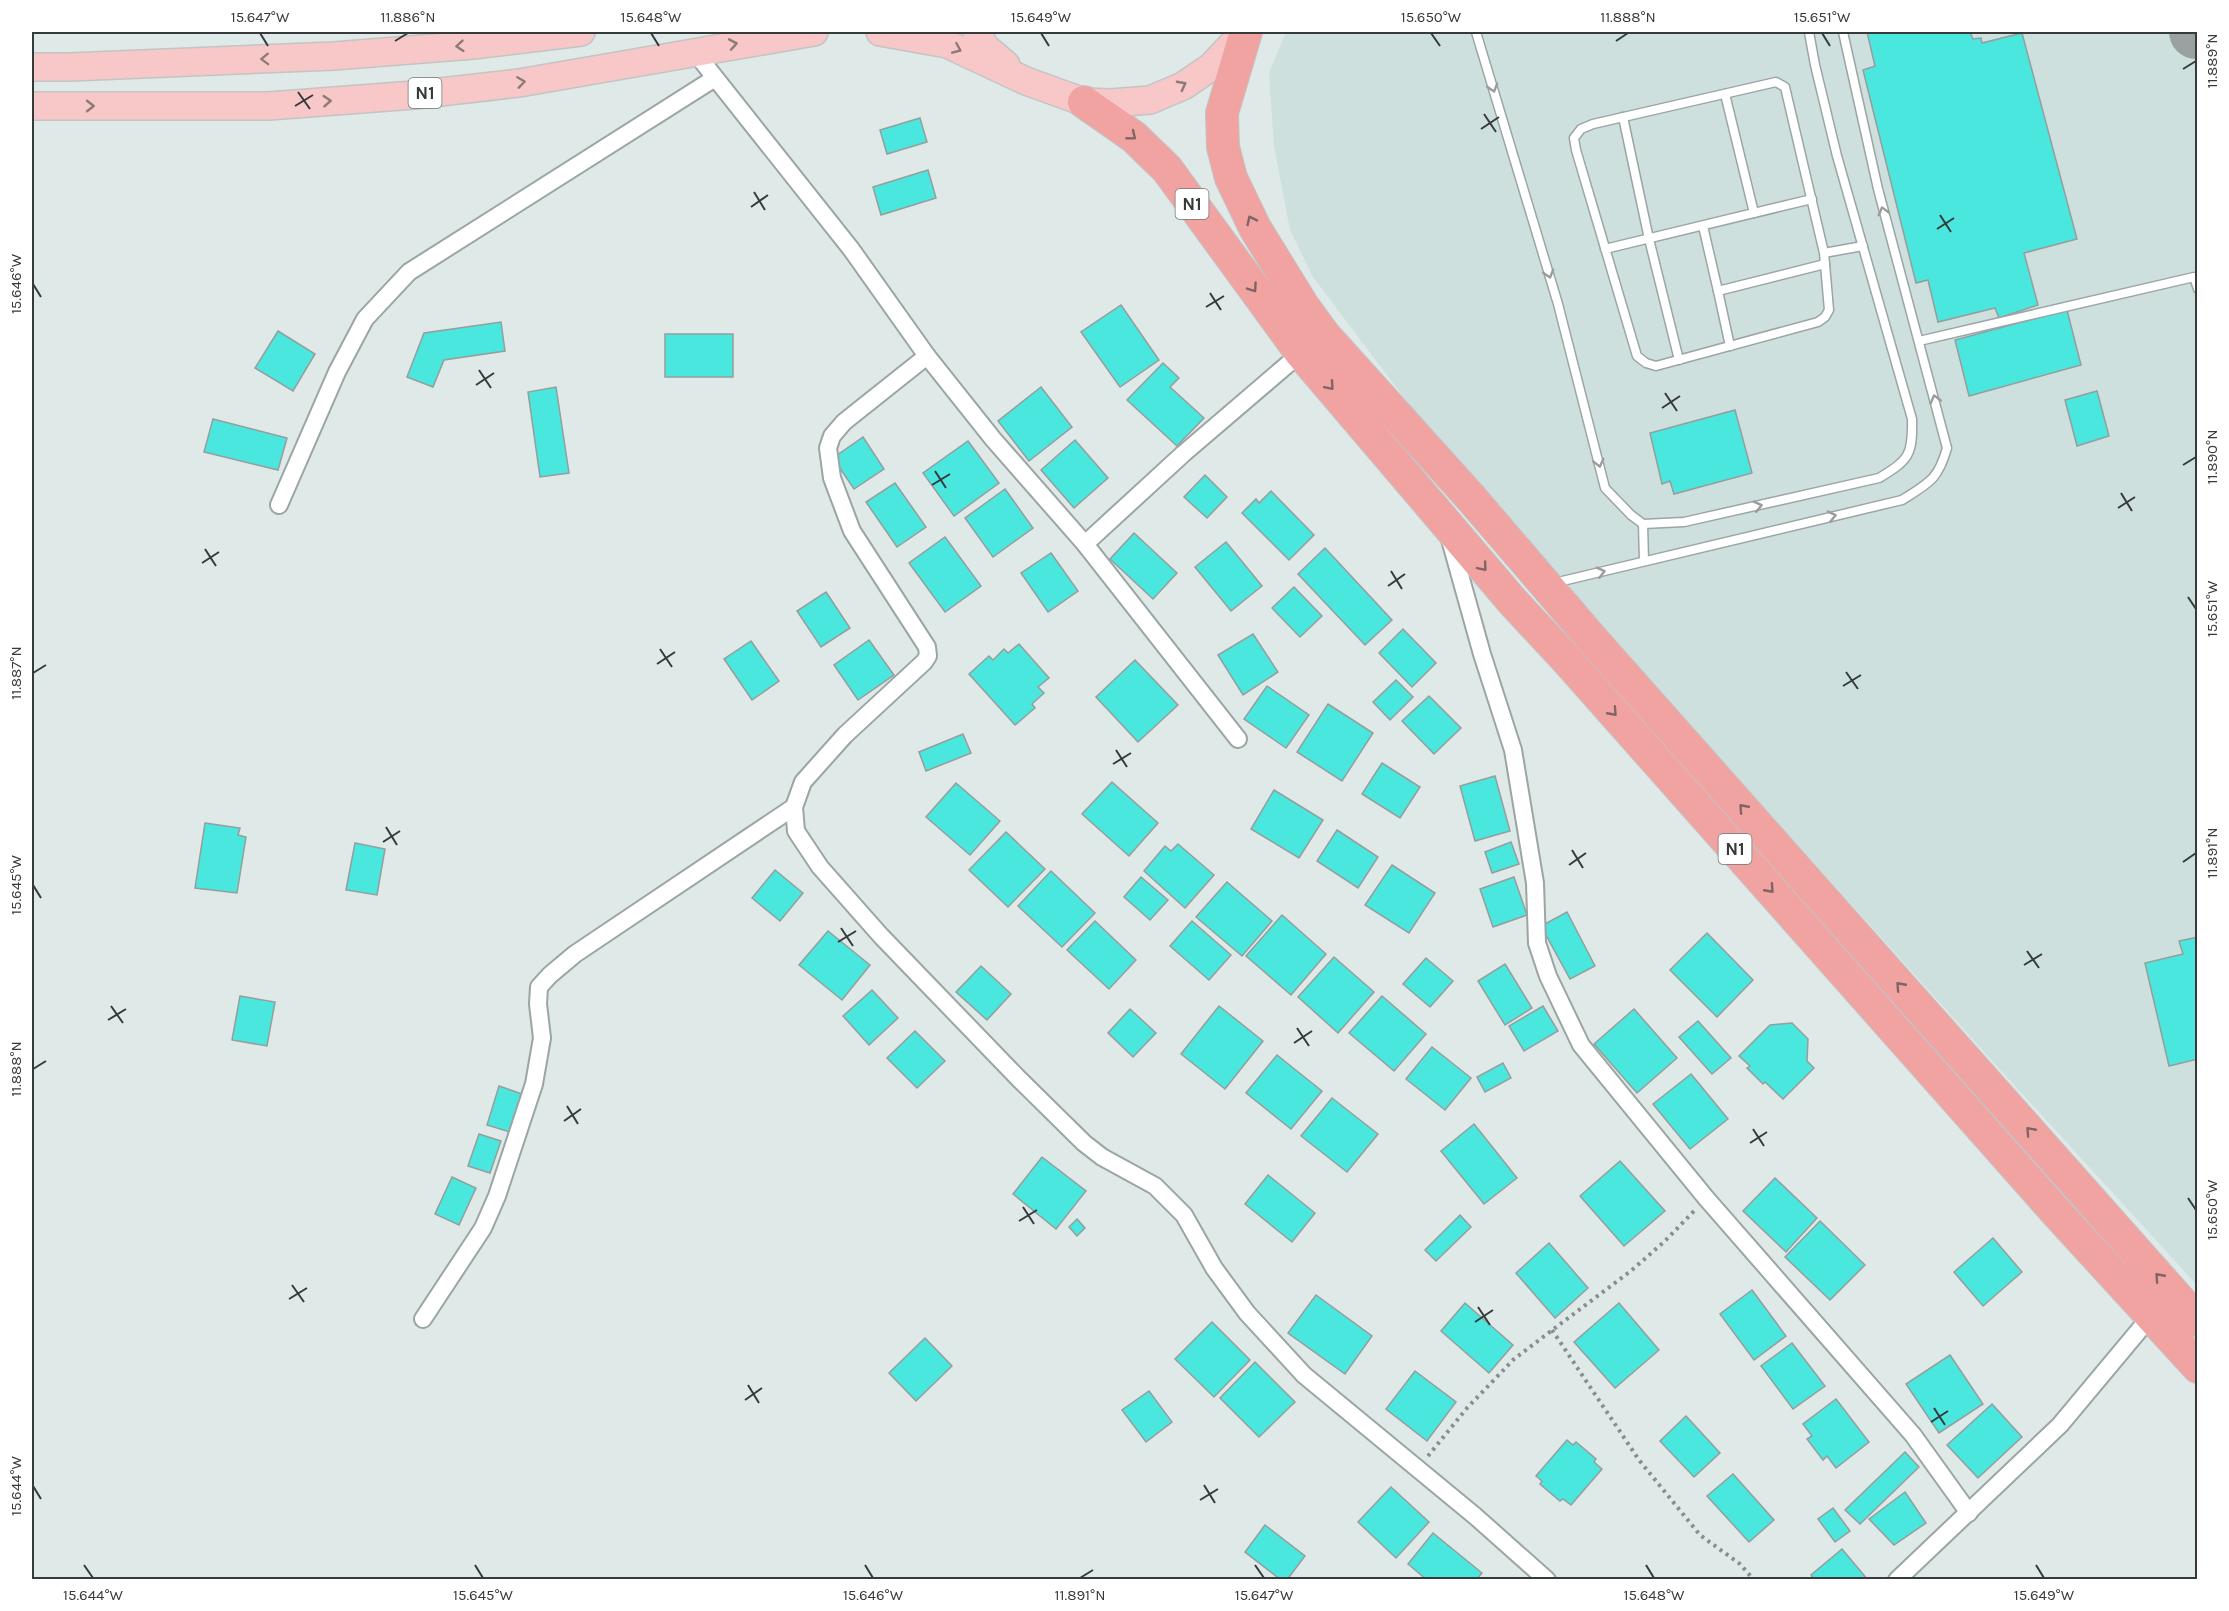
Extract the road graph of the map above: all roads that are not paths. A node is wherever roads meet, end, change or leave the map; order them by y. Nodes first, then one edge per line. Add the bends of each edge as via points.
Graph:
1 (581, 32) edge
2 (814, 32) edge
3 (880, 32) edge
4 (977, 32) edge
5 (1245, 32) edge
6 (1476, 32) edge
7 (1809, 32) edge
8 (1843, 32) edge
9 (694, 51) junction
10 (32, 66) edge
11 (715, 78) junction
12 (1026, 81) junction
13 (1725, 94) junction
14 (1084, 102) junction
15 (32, 106) edge
16 (1623, 117) junction
17 (1812, 199) junction
18 (1754, 213) junction
19 (1703, 226) junction
20 (1649, 239) junction
21 (1863, 246) junction
22 (1605, 249) junction
23 (1824, 253) junction
24 (1825, 264) junction
25 (2198, 289) edge
26 (1718, 291) junction
27 (1919, 341) junction
28 (1730, 346) junction
29 (1301, 353) junction
30 (927, 356) junction
31 (1680, 360) junction
32 (279, 505) dead end
33 (1444, 520) junction
34 (1643, 524) junction
35 (1085, 544) junction
36 (1644, 561) junction
37 (1544, 584) junction
38 (1238, 739) dead end
39 (794, 807) junction
40 (2151, 1316) junction
41 (423, 1319) dead end
42 (2198, 1322) edge
43 (2198, 1367) edge
44 (1968, 1513) junction
45 (1547, 1580) edge
46 (1897, 1580) edge

1 -> 10 main road, N1 via 334,56
9 -> 2 main road, N1
3 -> 12 main road via 947,44
4 - 12 main road via 985,46
14 -> 5 main road via 1150,100 1183,86 1211,67
37 -> 5 highway, N1 via 1325,336 1255,228 1231,178 1223,147 1222,113
6 -> 34 lane via 1558,304 1605,488
7 - 21 lane via 1834,144
27 -> 8 lane via 1878,189
9 - 11 street
15 -> 9 main road, N1 via 269,106 414,94 519,82
11 - 30 street via 851,249
11 - 32 street via 409,272 365,319 336,372
12 - 14 main road
13 - 16 lane
13 - 17 lane via 1776,82 1785,87
13 - 18 lane
14 -> 29 highway, N1 via 1134,137 1167,169
16 - 20 lane
16 - 22 lane via 1581,129 1574,138
17 - 18 lane
17 - 23 lane
18 - 19 lane
19 - 20 lane
19 - 26 lane
20 - 22 lane
20 - 31 lane
21 - 23 lane
34 -> 21 lane via 1684,522 1748,509 1879,478 1903,464 1913,443 1912,419
22 - 31 lane via 1637,356 1656,366
23 - 24 lane
24 - 26 lane
24 - 28 lane via 1829,310 1825,317
25 - 27 lane via 2194,277
26 - 28 lane
36 -> 27 lane via 1902,500 1924,486 1941,470 1947,448
28 - 31 lane
29 -> 33 highway, N1
29 - 35 street
30 - 35 street
30 - 39 street via 844,422 828,448 832,478 852,531 927,647 928,656 845,735 803,782
33 -> 40 highway, N1
33 - 44 street via 1513,750 1535,883 1537,943 1581,1045 1706,1198 1913,1436
34 - 36 lane
35 - 38 street
37 -> 36 lane
42 -> 37 highway, N1
39 - 41 street via 575,954 539,987 542,1038 534,1084 497,1196 483,1228
39 - 45 street via 796,831 820,867 881,936 1084,1143 1155,1186 1184,1215 1240,1304 1304,1376
40 - 43 highway, N1
40 - 44 street via 2060,1425
44 - 46 street

